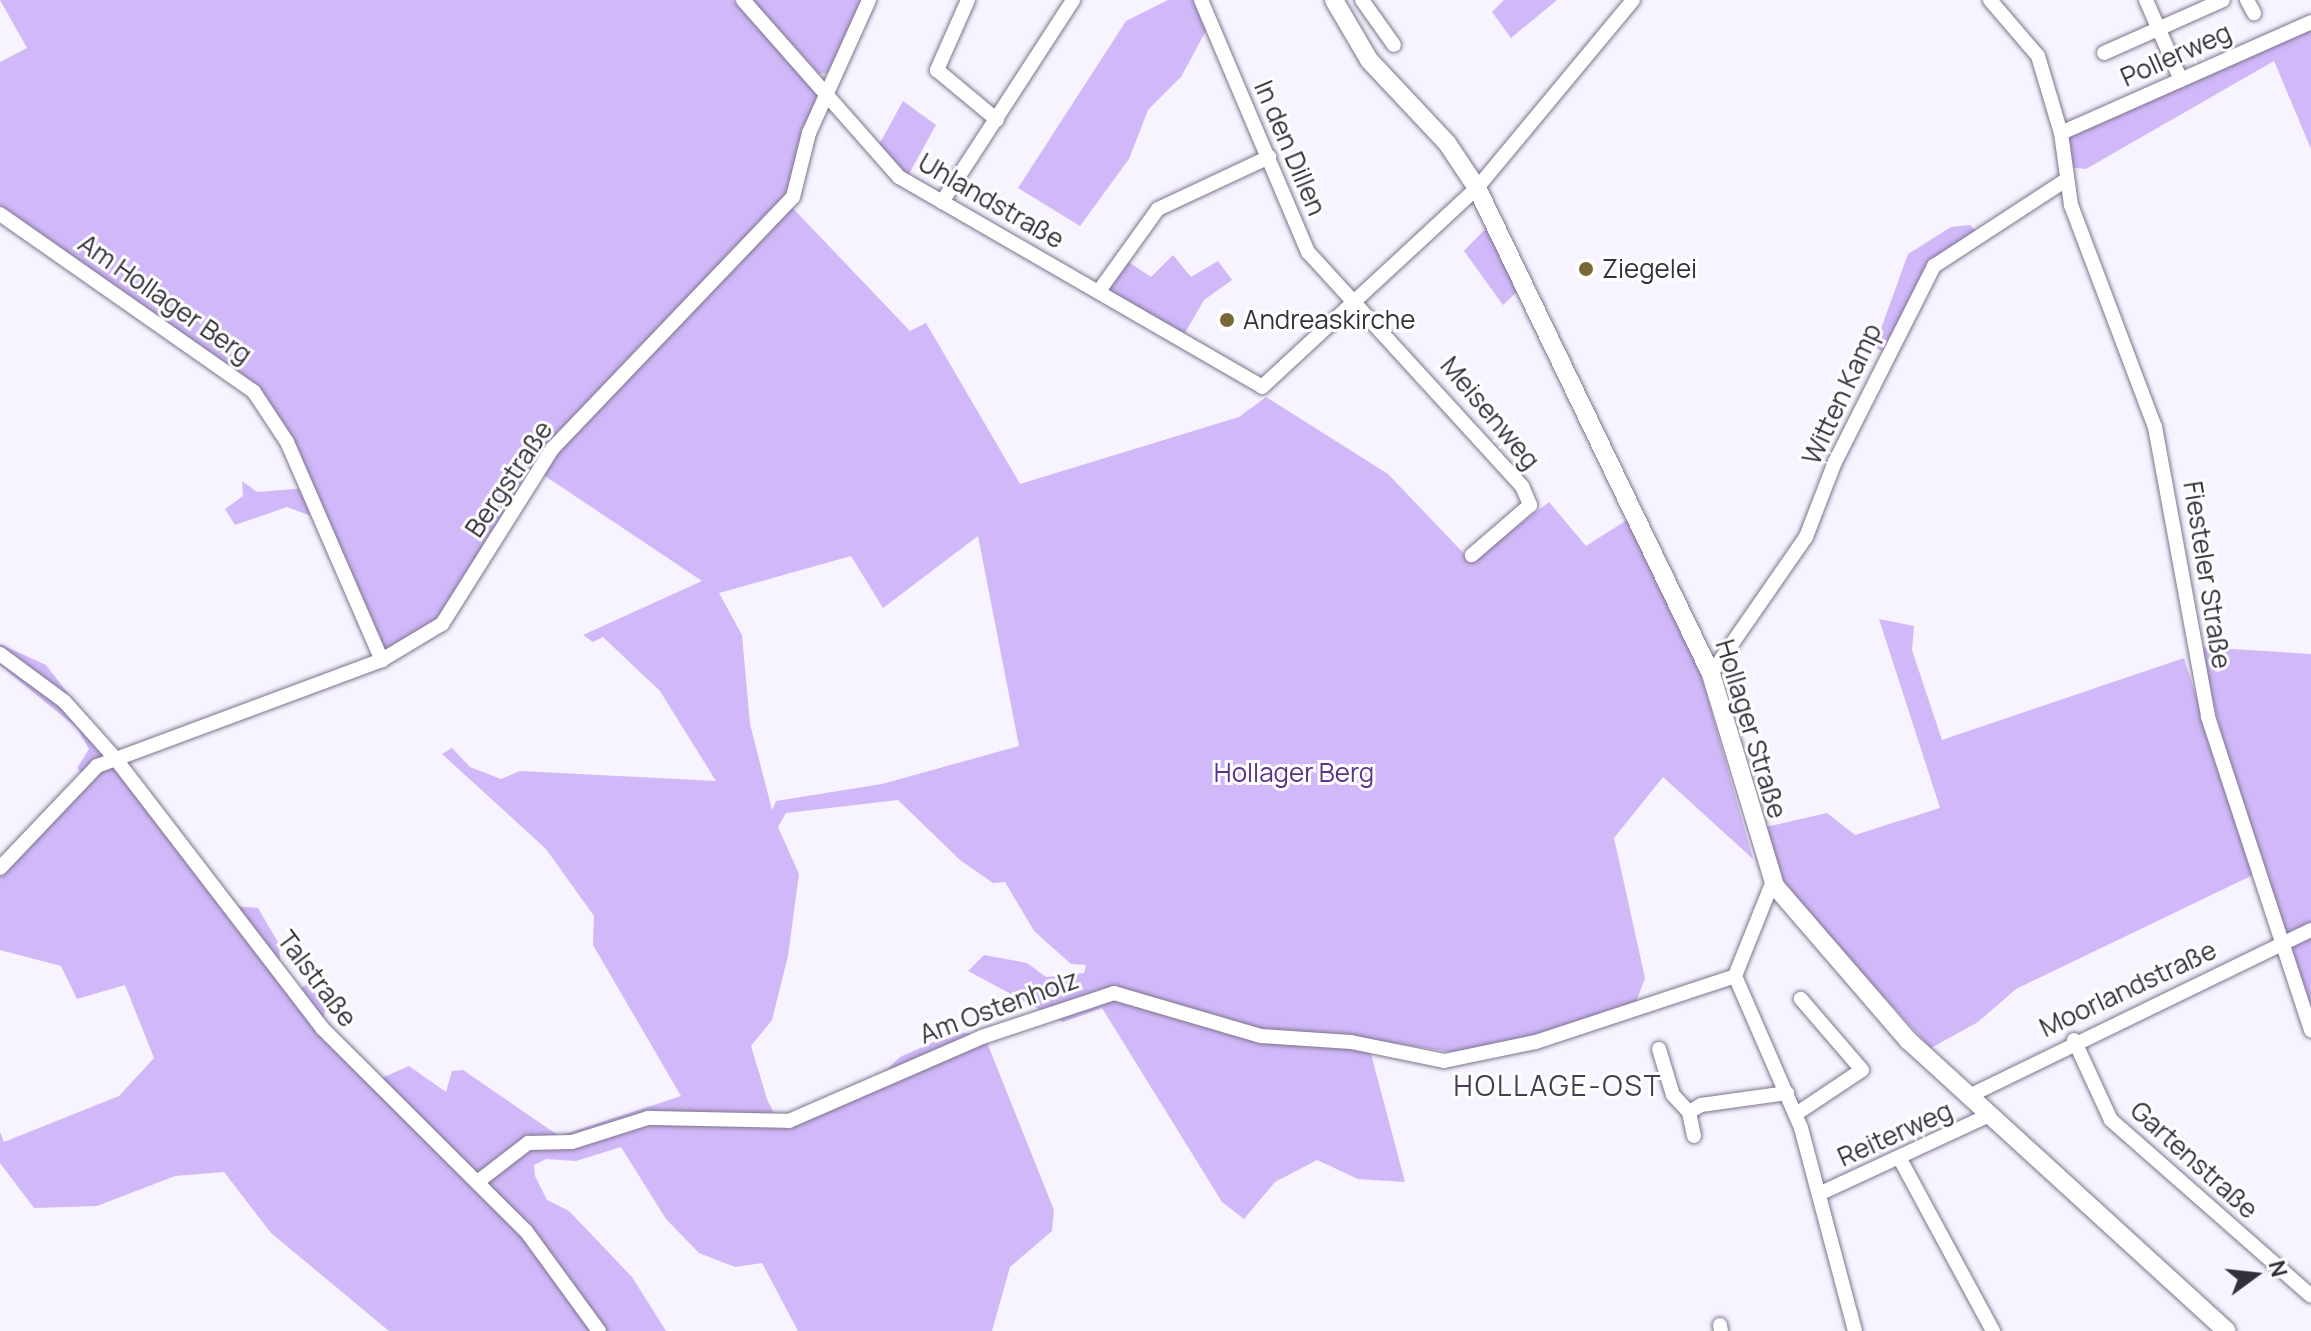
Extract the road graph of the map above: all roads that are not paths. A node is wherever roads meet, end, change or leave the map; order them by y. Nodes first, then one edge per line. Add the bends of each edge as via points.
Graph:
1 (743, 0) edge
2 (869, 0) edge
3 (968, 0) edge
4 (1073, 0) edge
5 (1201, 0) edge
6 (1334, 0) edge
7 (1362, 0) edge
8 (1633, 0) edge
9 (1990, 0) edge
10 (2146, 0) edge
11 (2223, 0) edge
12 (2311, 22) edge
13 (2159, 30) junction
14 (1394, 45) dead end
15 (2104, 53) dead end
16 (2181, 80) junction
17 (826, 92) junction
18 (997, 120) junction
19 (2061, 133) junction
20 (1269, 157) junction
21 (2066, 180) junction
22 (1477, 188) junction
23 (942, 202) junction
24 (0, 214) edge
25 (1099, 291) junction
26 (1357, 298) junction
27 (1472, 555) dead end
28 (0, 654) edge
29 (382, 660) junction
30 (1711, 674) junction
31 (115, 758) junction
32 (0, 868) edge
33 (1773, 881) junction
34 (2311, 930) edge
35 (2283, 943) junction
36 (1735, 976) junction
37 (1801, 999) dead end
38 (2311, 1030) edge
39 (2074, 1040) junction
40 (1659, 1049) dead end
41 (1787, 1093) junction
42 (1969, 1096) junction
43 (1689, 1112) junction
44 (1796, 1114) junction
45 (1989, 1115) junction
46 (1694, 1136) dead end
47 (1900, 1159) junction
48 (480, 1180) junction
49 (1819, 1194) junction
50 (2311, 1296) edge
51 (599, 1331) edge
52 (1855, 1331) edge
53 (1993, 1331) edge
54 (2227, 1331) edge

1 - 17 street, Uhlandstraße
2 - 17 street, Bergstraße
3 - 18 street via 937,70
4 - 18 street
5 - 20 street, In den Dillen
6 - 22 main road, Hollager Straße via 1369,60 1447,143
7 - 14 street
8 - 22 street
9 - 19 street, Fiesteler Straße via 2038,56
10 - 13 street
11 - 13 street
12 - 16 street, Pollerweg
13 - 15 street
13 - 16 street
16 - 19 street, Pollerweg
17 - 23 street, Uhlandstraße via 899,177
17 - 29 street, Bergstraße via 793,197 553,448 442,624
18 - 23 street
19 - 21 street, Fiesteler Straße
20 - 25 street via 1158,209
20 - 26 street, In den Dillen via 1308,252
21 - 30 street, Witten Kamp via 1934,266 1841,449 1806,537
21 - 35 street, Fiesteler Straße via 2155,427 2183,550 2194,661
22 - 26 street
22 - 30 main road, Hollager Straße
23 - 25 street, Uhlandstraße
24 - 29 street, Am Hollager Berg via 254,392 287,442
25 - 26 street, Uhlandstraße via 1262,387
26 - 27 street, Meisenweg via 1509,464 1527,497 1530,505
28 - 31 street, Talstraße via 64,701
29 - 31 street, Bergstraße
30 - 33 main road, Hollager Straße
31 - 32 street, Bergstraße via 89,771
31 - 48 street, Talstraße via 322,1028
33 - 36 street
33 - 42 main road, Hollager Straße via 1909,1041
34 - 35 street, Moorlandstraße
35 - 38 street, Fiesteler Straße
35 - 39 street, Moorlandstraße
36 - 41 street
36 - 48 street, Am Ostenholz via 1536,1042 1444,1061 1351,1042 1261,1036 1114,993 982,1037 789,1121 648,1118 572,1142 528,1143
37 - 44 street via 1862,1070
39 - 42 street, Moorlandstraße
39 - 50 street, Gartenstraße via 2111,1120
40 - 43 street via 1673,1095
41 - 43 street
41 - 44 street
42 - 45 main road, Hollager Straße
43 - 46 street
44 - 49 street
45 - 47 street, Reiterweg
45 - 54 main road, Hollager Straße
47 - 49 street, Reiterweg
47 - 53 street
48 - 51 street, Talstraße via 545,1254
49 - 52 street

